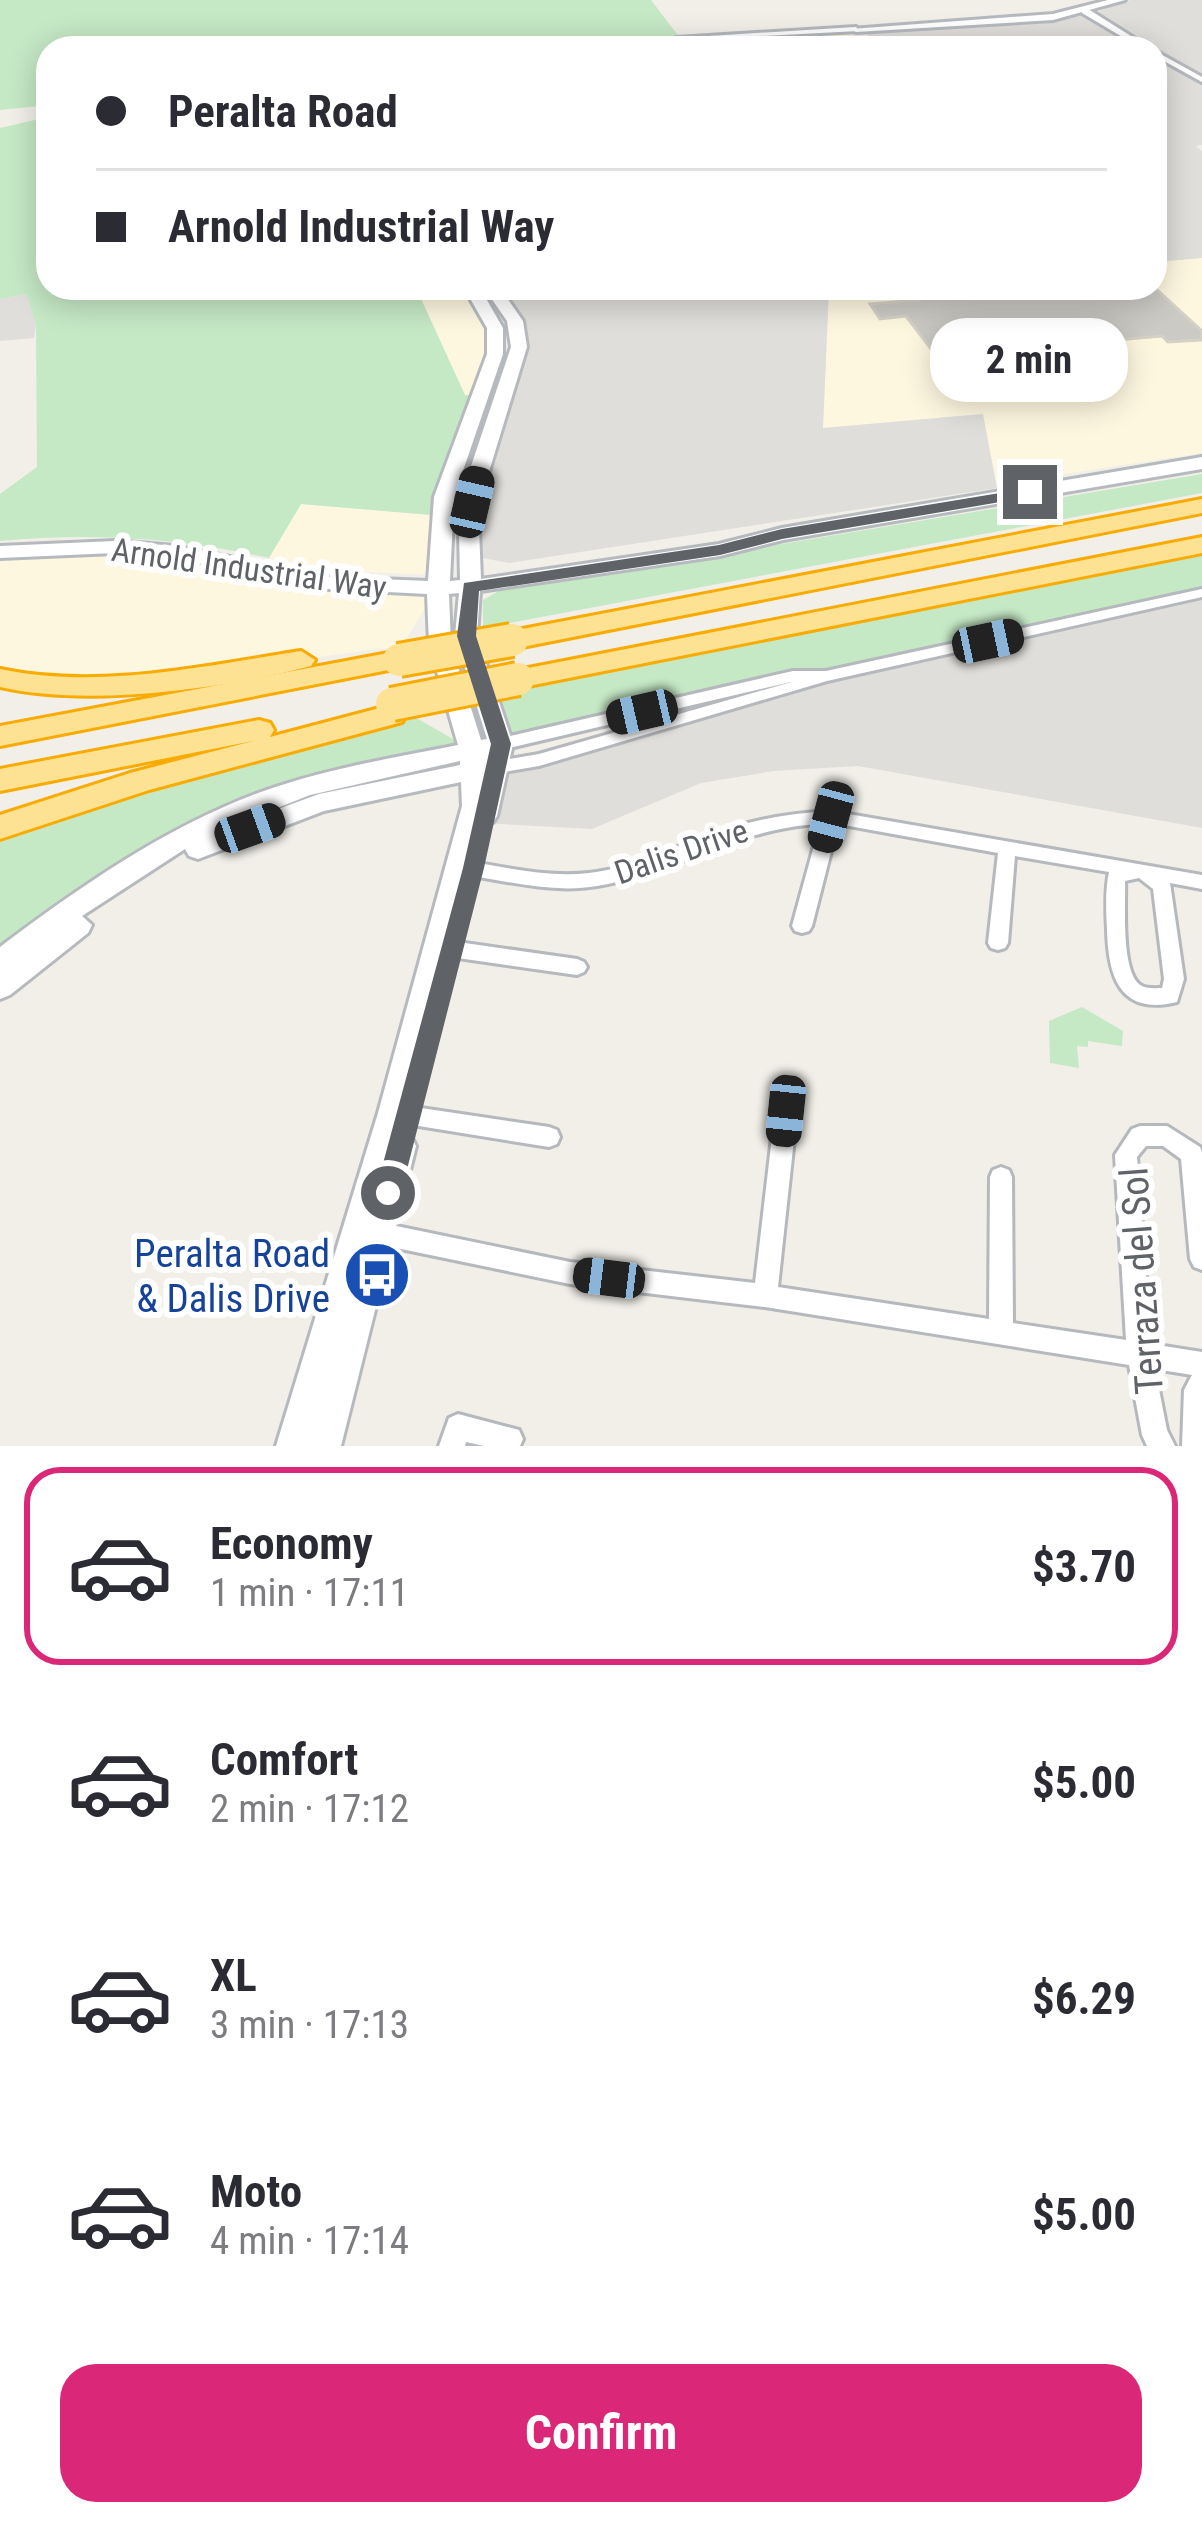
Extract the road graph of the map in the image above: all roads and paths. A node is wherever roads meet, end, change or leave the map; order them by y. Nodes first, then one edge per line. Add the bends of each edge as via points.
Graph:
1 (1120, 0) edge
2 (1085, 11) junction
3 (856, 28) junction
4 (715, 36) edge
5 (861, 36) edge
6 (1126, 36) edge
7 (1167, 60) edge
8 (1202, 80) edge
9 (481, 300) edge
10 (500, 300) edge
11 (1202, 463) edge
12 (1202, 506) edge
13 (0, 541) edge
14 (1202, 545) edge
15 (0, 552) edge
16 (471, 580) junction
17 (437, 582) junction
18 (1202, 592) edge
19 (400, 653) junction
20 (0, 678) edge
21 (392, 709) junction
22 (0, 736) edge
23 (486, 758) junction
24 (0, 780) edge
25 (831, 817) junction
26 (0, 827) edge
27 (1007, 849) junction
28 (466, 868) junction
29 (1142, 870) junction
30 (1202, 882) edge
31 (802, 926) dead end
32 (998, 943) dead end
33 (445, 948) junction
34 (0, 962) edge
35 (577, 967) dead end
36 (0, 987) edge
37 (786, 1111) dead end
38 (401, 1114) junction
39 (549, 1137) dead end
40 (1001, 1177) dead end
41 (369, 1231) junction
42 (1202, 1259) edge
43 (765, 1296) junction
44 (1001, 1330) junction
45 (1139, 1353) junction
46 (1202, 1364) edge
47 (1202, 1382) edge
48 (510, 1439) dead end
49 (295, 1446) edge
50 (322, 1446) edge
51 (452, 1446) edge
52 (1162, 1446) edge
53 (1195, 1446) edge

1 - 2 street
2 - 3 street
2 - 6 street
3 - 4 street
3 - 5 street
7 - 8 street
9 - 17 street via 495,354 444,497
10 - 16 street via 519,346 472,502
11 - 16 street, Arnold Industrial Way via 720,550
12 - 19 highway, bridge
13 - 17 street, Arnold Industrial Way via 166,540
14 - 21 highway, bridge
15 - 17 street, Arnold Industrial Way via 115,547 329,584
16 - 17 street, Arnold Industrial Way
16 - 23 street via 466,636
17 - 23 street via 440,644
18 - 23 street
19 - 20 highway via 87,686
19 - 22 highway
21 - 24 highway
21 - 26 highway
23 - 28 street
23 - 34 street via 299,790 244,808 123,877
23 - 36 street via 319,802 215,840 107,902
25 - 27 street, Dalis Drive
25 - 28 street, Dalis Drive via 737,828 603,879
25 - 31 street
27 - 29 street, Dalis Drive
27 - 32 street
28 - 33 street
29 - 29 street via 1116,876 1119,974 1128,989 1170,996 1162,886
29 - 30 street, Dalis Drive
33 - 35 street
33 - 38 street
37 - 43 street
38 - 39 street
38 - 41 street
40 - 44 street
41 - 43 street via 570,1274
41 - 49 street
41 - 50 street
42 - 45 street, Terraza del Sol via 1192,1154 1167,1136 1140,1136 1126,1155
43 - 44 street
44 - 45 street
45 - 46 street
45 - 52 street, Terraza del Sol
47 - 53 street, Terraza del Sol
48 - 51 street via 458,1427

